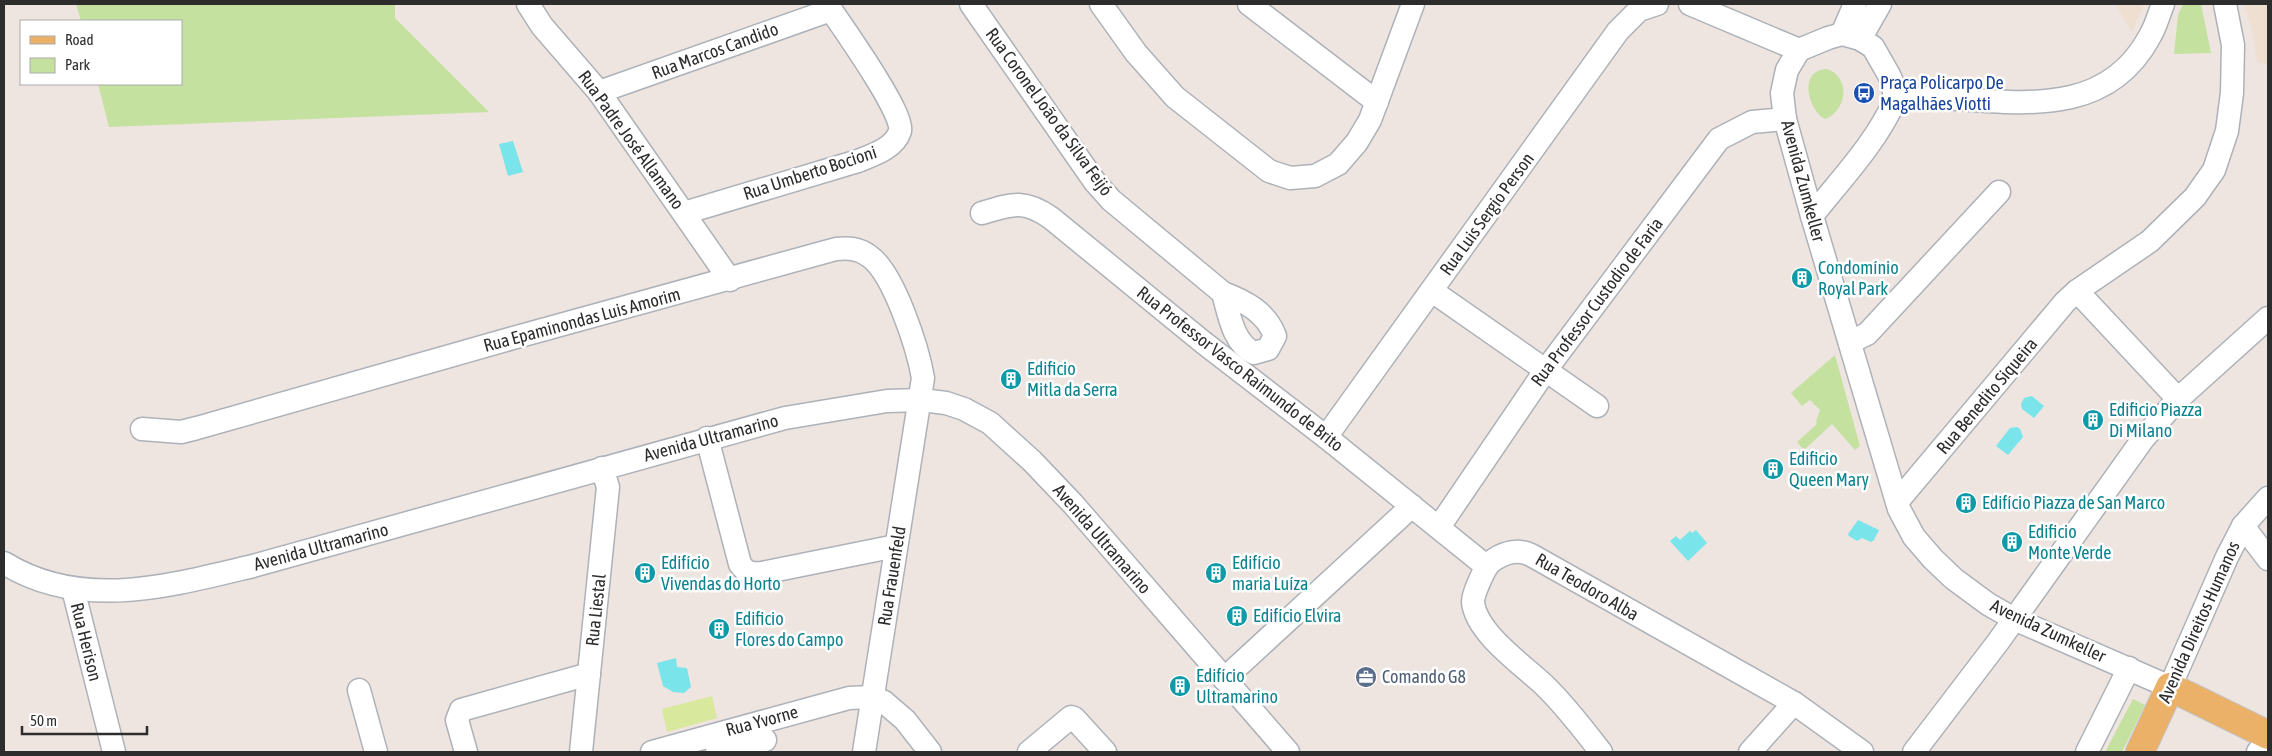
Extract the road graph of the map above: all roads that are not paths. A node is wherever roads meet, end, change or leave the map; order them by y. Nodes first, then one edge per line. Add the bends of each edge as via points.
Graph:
1 (528, 4) edge
2 (971, 4) edge
3 (1101, 4) edge
4 (1249, 4) edge
5 (1413, 4) edge
6 (1657, 4) edge
7 (1690, 4) edge
8 (1855, 4) edge
9 (1880, 4) edge
10 (2163, 4) edge
11 (2225, 4) edge
12 (829, 7) edge
13 (1851, 37) junction
14 (1799, 50) junction
15 (599, 92) junction
16 (1895, 100) junction
17 (1377, 102) junction
18 (1785, 119) junction
19 (1999, 192) dead end
20 (684, 213) junction
21 (982, 213) dead end
22 (1812, 216) junction
23 (730, 280) junction
24 (1432, 291) junction
25 (2077, 291) junction
26 (1223, 293) dead end
27 (2268, 318) edge
28 (1850, 342) junction
29 (1545, 371) junction
30 (2178, 399) junction
31 (921, 400) junction
32 (1597, 406) dead end
33 (142, 429) dead end
34 (1326, 437) junction
35 (707, 438) junction
36 (602, 468) junction
37 (2268, 498) edge
38 (1897, 502) junction
39 (1412, 506) junction
40 (1439, 526) junction
41 (2243, 526) junction
42 (896, 546) junction
43 (2268, 559) edge
44 (4, 563) edge
45 (1486, 566) junction
46 (73, 589) junction
47 (2014, 618) junction
48 (2129, 668) junction
49 (589, 674) junction
50 (1224, 680) junction
51 (2170, 688) junction
52 (359, 690) dead end
53 (873, 697) junction
54 (1794, 703) junction
55 (2268, 734) edge
56 (765, 737) edge
57 (2268, 741) edge
58 (114, 752) edge
59 (376, 752) edge
60 (466, 752) edge
61 (581, 752) edge
62 (652, 752) edge
63 (717, 752) edge
64 (864, 752) edge
65 (930, 752) edge
66 (1029, 752) edge
67 (1105, 752) edge
68 (1288, 752) edge
69 (1601, 752) edge
70 (1750, 752) edge
71 (1862, 752) edge
72 (1914, 752) edge
73 (2087, 752) edge
74 (2140, 752) edge
75 (2258, 752) edge

1 - 15 street, Rua Padre José Allamano via 542,26
2 - 26 street, Rua Coronel João da Silva Feijó via 1095,182 1111,200
3 - 17 street via 1136,53 1175,97 1269,171 1290,178 1315,176 1338,164 1357,142
4 - 17 street
5 - 17 street
6 - 24 street, Rua Luis Sergio Person via 1640,10 1618,31
7 - 14 street
8 - 13 street
9 - 13 street
10 - 16 street via 2150,37 2132,62 2108,82 2080,96 2048,102 1940,98
11 - 25 street, Rua Benedito Siqueira via 2232,46 2232,93 2227,131 2214,170 2195,197 2150,241
12 - 15 street, Rua Marcos Candido
12 - 20 street, Rua Umberto Bocioni via 888,96 901,129 896,140 882,151 858,162
13 - 14 street
13 - 16 street via 1872,47 1882,60 1893,84
14 - 18 street, Avenida Zumkeller via 1787,70 1782,93
15 - 20 street, Rua Padre José Allamano
16 - 22 street via 1863,152
18 - 22 street, Avenida Zumkeller
18 - 29 street, Rua Professor Custodio de Faria via 1752,122 1719,139
19 - 28 street via 1867,334
20 - 23 street, Rua Padre José Allamano
21 - 34 street, Rua Professor Vasco Raimundo de Brito via 1011,204 1038,209
22 - 28 street, Avenida Zumkeller
23 - 31 street, Rua Epaminondas Luis Amorim via 836,249 852,248 864,252 880,266 916,344 923,378
23 - 33 street, Rua Epaminondas Luis Amorim via 197,428 181,432
24 - 29 street
24 - 34 street, Rua Luis Sergio Person
25 - 30 street
25 - 38 street, Rua Benedito Siqueira
27 - 30 street
28 - 38 street, Avenida Zumkeller
29 - 32 street
29 - 40 street, Rua Professor Custodio de Faria
30 - 47 street via 2142,439
31 - 35 street, Avenida Ultramarino via 887,401 785,418
31 - 42 street, Rua Frauenfeld
31 - 50 street, Avenida Ultramarino via 946,402 990,423 1032,461
34 - 39 street, Rua Professor Vasco Raimundo de Brito
35 - 36 street, Avenida Ultramarino
35 - 42 street via 740,564 750,573
36 - 46 street, Avenida Ultramarino via 262,564 177,584 121,590
36 - 49 street, Rua Liestal via 608,487
37 - 41 street, Avenida Direitos Humanos
38 - 47 street, Avenida Zumkeller via 1914,537 1933,558 1968,590
39 - 40 street, Rua Professor Vasco Raimundo de Brito
39 - 50 street
40 - 45 street, Rua Professor Vasco Raimundo de Brito
41 - 43 street
41 - 51 street, Avenida Direitos Humanos
42 - 53 street, Rua Frauenfeld
44 - 46 street, Avenida Ultramarino via 41,582
45 - 54 street, Rua Teodoro Alba via 1509,553 1526,552
45 - 69 street via 1473,600 1480,622 1544,686
46 - 58 street, Rua Herison
47 - 48 street, Avenida Zumkeller
47 - 72 street
48 - 51 street, Avenida Zumkeller
48 - 73 street
49 - 60 street via 461,710 457,720
49 - 61 street, Rua Liestal
50 - 68 street, Avenida Ultramarino
51 - 55 main road, Avenida Zumkeller
51 - 74 main road, Avenida Direitos Humanos
52 - 59 street
53 - 56 street, Rua Yvorne via 849,698
53 - 64 street, Rua Frauenfeld
53 - 65 street via 897,712
54 - 70 street
54 - 71 street, Rua Teodoro Alba
56 - 62 street, Rua Yvorne
56 - 63 street, Rua Yvorne
57 - 75 street
66 - 67 street via 1072,718

